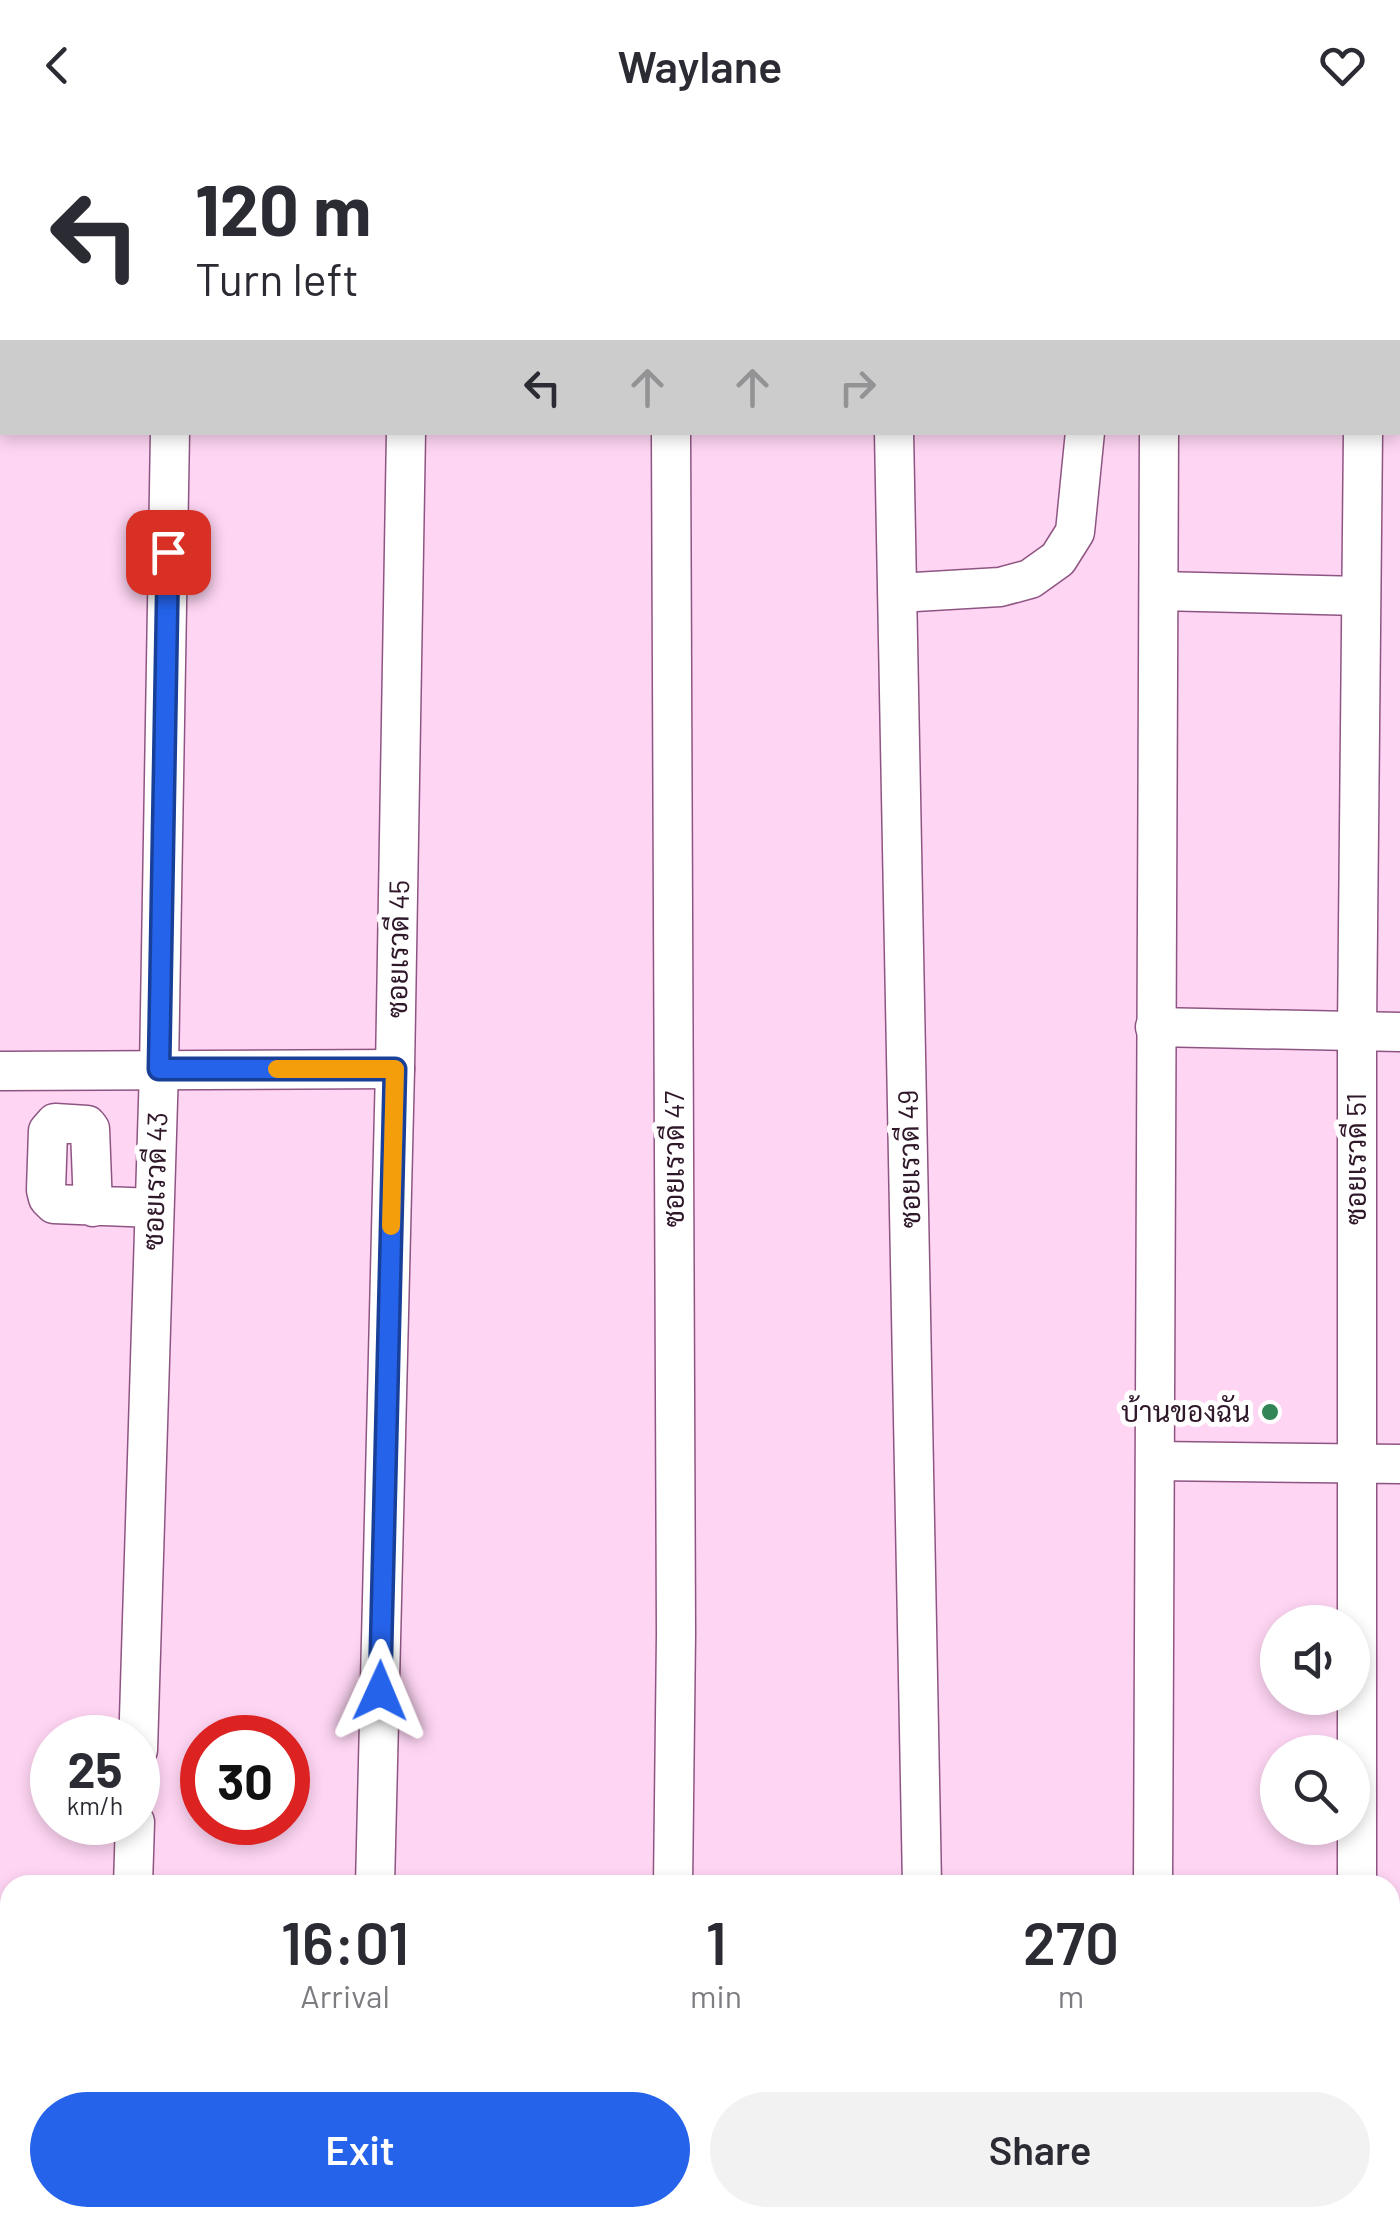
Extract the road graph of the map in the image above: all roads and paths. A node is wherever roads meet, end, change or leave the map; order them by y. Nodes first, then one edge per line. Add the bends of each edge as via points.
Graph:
1 (170, 435) edge
2 (406, 435) edge
3 (671, 435) edge
4 (894, 435) edge
5 (1084, 435) edge
6 (1159, 435) edge
7 (1363, 435) edge
8 (1159, 591) junction
9 (898, 593) junction
10 (1360, 596) junction
11 (1155, 1028) junction
12 (1356, 1030) junction
13 (1400, 1032) edge
14 (159, 1069) junction
15 (395, 1069) junction
16 (0, 1071) edge
17 (93, 1206) dead end
18 (154, 1208) junction
19 (1156, 1461) junction
20 (1356, 1462) junction
21 (1400, 1464) edge
22 (139, 1715) edge
23 (134, 1845) edge
24 (133, 1875) edge
25 (375, 1875) edge
26 (673, 1875) edge
27 (922, 1875) edge
28 (1153, 1875) edge
29 (1357, 1875) edge

1 - 14 street, ซอยเรวดี 43
2 - 15 street, ซอยเรวดี 45
3 - 26 street, ซอยเรวดี 47
4 - 9 street, ซอยเรวดี 49
5 - 9 street via 1074,532 1058,559 1030,579 1000,587
6 - 8 street
7 - 10 street, ซอยเรวดี 51
8 - 10 street
8 - 11 street
9 - 27 street, ซอยเรวดี 49
10 - 12 street, ซอยเรวดี 51
11 - 12 street
11 - 19 street
12 - 13 street
12 - 20 street, ซอยเรวดี 51
14 - 15 street
14 - 16 street
14 - 18 street, ซอยเรวดี 43
15 - 25 street, ซอยเรวดี 45
17 - 18 street
18 - 22 street, ซอยเรวดี 43
19 - 20 street
19 - 28 street
20 - 21 street
20 - 29 street, ซอยเรวดี 51
23 - 24 street

